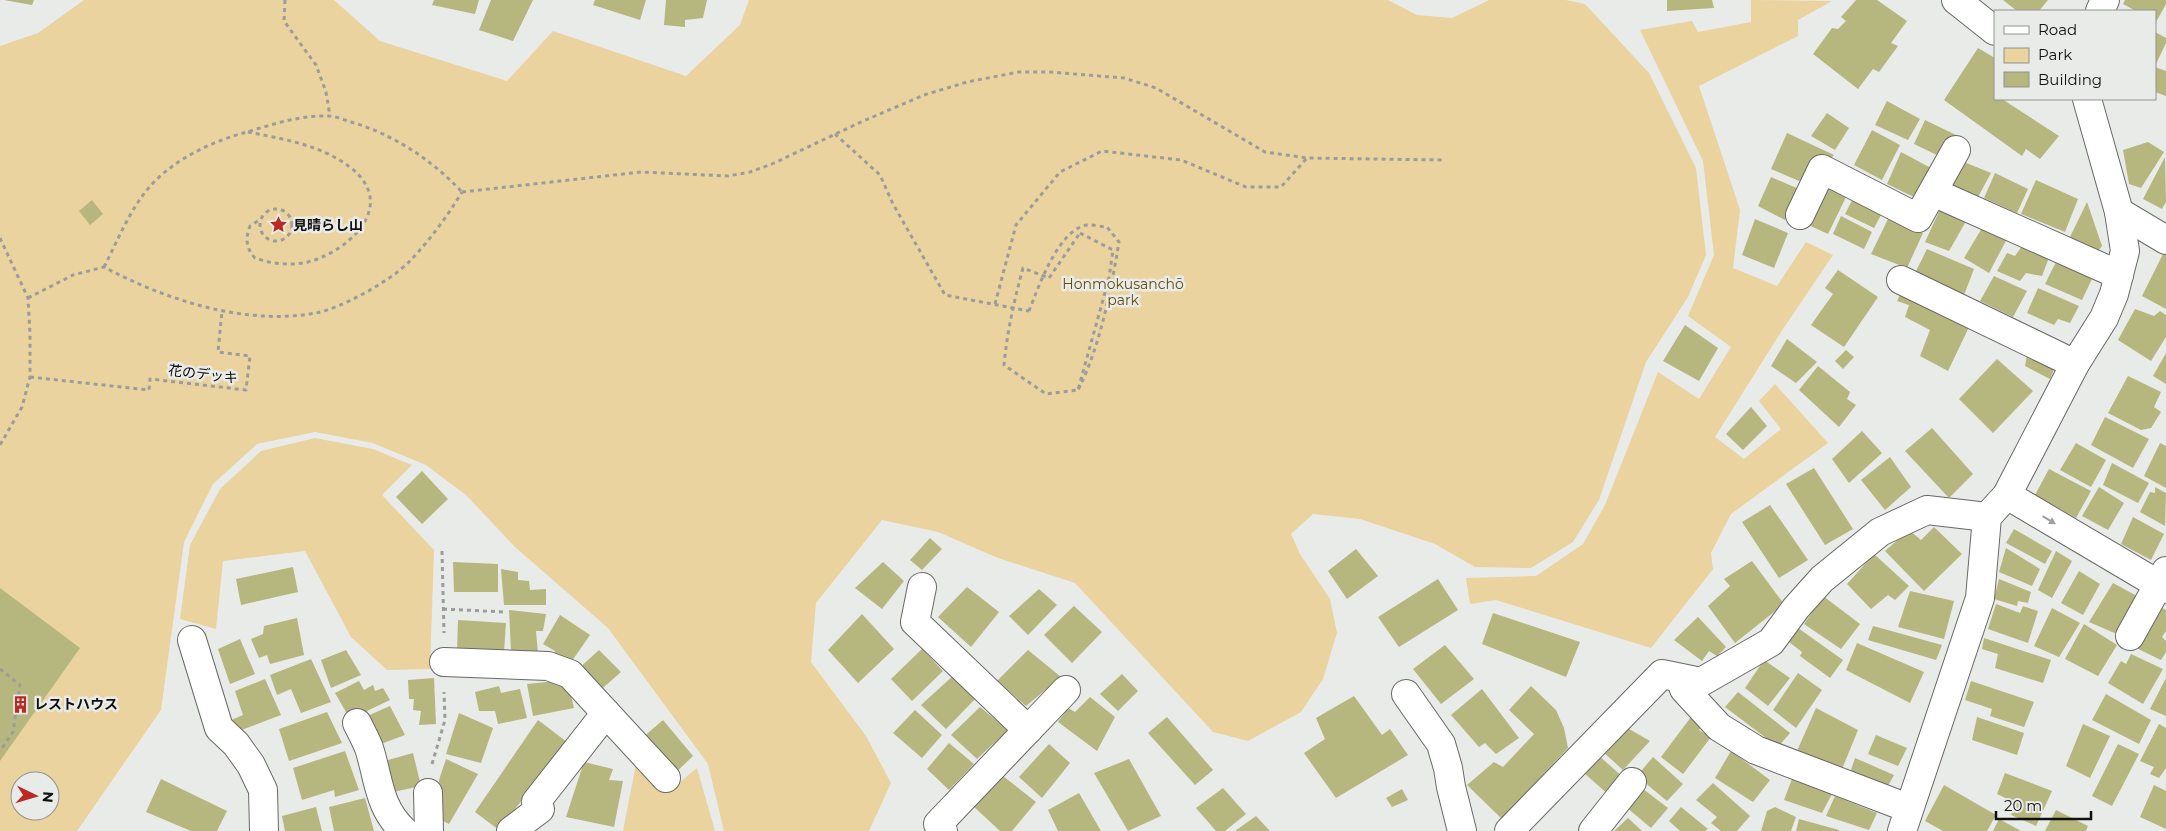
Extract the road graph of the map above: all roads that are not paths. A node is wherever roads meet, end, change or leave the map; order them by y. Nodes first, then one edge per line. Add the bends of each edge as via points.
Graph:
1 (1956, 0) edge
2 (1994, 30) edge
3 (2087, 100) edge
4 (1956, 150) dead end
5 (1933, 192) junction
6 (2119, 212) junction
7 (1800, 215) dead end
8 (2166, 240) edge
9 (2119, 275) junction
10 (1901, 280) dead end
11 (2075, 364) junction
12 (2007, 495) junction
13 (1987, 517) junction
14 (2163, 582) edge
15 (922, 587) dead end
16 (2130, 636) dead end
17 (192, 640) dead end
18 (444, 662) road end
19 (1671, 676) junction
20 (1066, 690) dead end
21 (1406, 694) dead end
22 (606, 713) junction
23 (357, 723) dead end
24 (1028, 730) junction
25 (666, 778) dead end
26 (1632, 782) dead end
27 (428, 793) road end
28 (1905, 819) edge
29 (935, 829) edge
30 (264, 831) edge
31 (404, 831) edge
32 (429, 831) edge
33 (511, 831) edge
34 (1462, 831) edge
35 (1509, 831) edge
36 (1593, 831) edge

1 - 2 street
3 - 6 street
4 - 5 street
5 - 7 street via 1918,218 1822,169
5 - 9 street
6 - 8 street
6 - 9 street via 2125,251
9 - 11 street via 2104,318
10 - 11 street
11 - 12 street
12 - 13 street
12 -> 14 street
13 - 19 street via 1927,510 1880,532 1822,579 1771,642 1701,682
13 - 28 street via 1980,598
14 - 16 street
15 - 24 street via 915,622
17 - 30 street via 218,728 236,744 263,790
18 - 22 street via 548,666 570,674
19 - 28 street via 1718,727 1756,750
19 - 35 street
20 - 24 street
21 - 34 street via 1441,744
22 - 25 street
22 - 33 street via 536,802 540,809
23 - 31 street via 369,748 378,788 389,813
24 - 29 street
26 - 36 street
27 - 32 street

